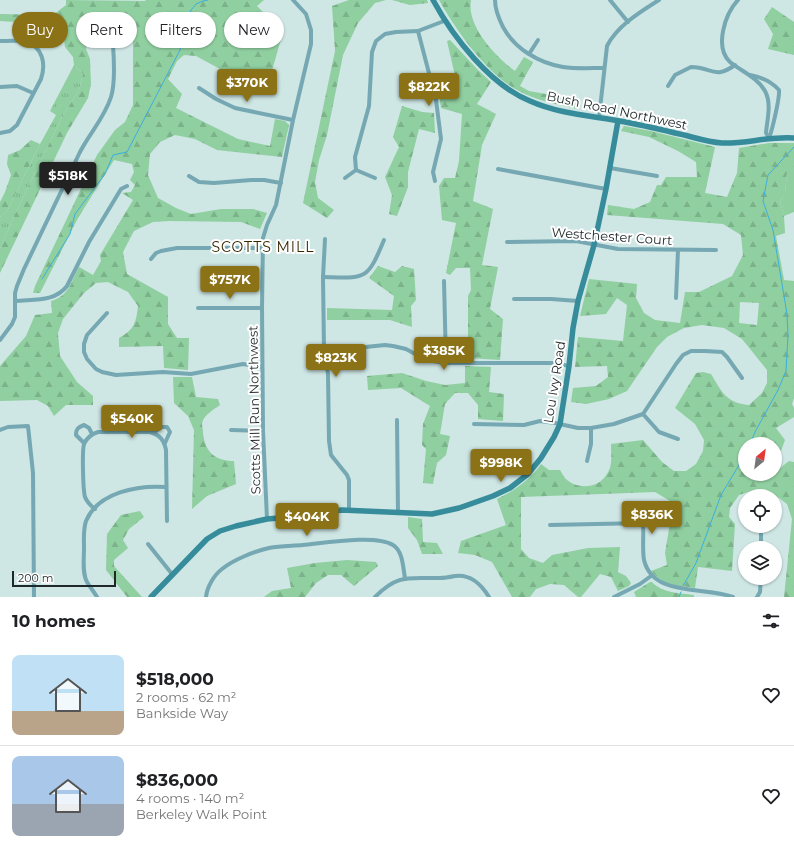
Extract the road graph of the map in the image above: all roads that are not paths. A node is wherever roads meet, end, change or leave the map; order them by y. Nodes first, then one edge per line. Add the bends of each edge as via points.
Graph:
1 (293, 0) edge
2 (433, 0) edge
3 (495, 0) edge
4 (610, 0) edge
5 (659, 0) edge
6 (738, 0) edge
7 (444, 20) junction
8 (628, 22) junction
9 (418, 31) junction
10 (538, 40) dead end
11 (0, 41) edge
12 (114, 48) edge
13 (529, 54) junction
14 (735, 65) junction
15 (604, 68) junction
16 (749, 75) junction
17 (772, 82) junction
18 (668, 86) dead end
19 (0, 87) edge
20 (199, 88) dead end
21 (764, 89) junction
22 (33, 93) junction
23 (599, 118) junction
24 (293, 120) junction
25 (618, 121) junction
26 (0, 133) edge
27 (769, 138) junction
28 (794, 138) edge
29 (610, 168) junction
30 (498, 169) dead end
31 (356, 170) junction
32 (189, 176) dead end
33 (657, 176) dead end
34 (345, 178) dead end
35 (375, 178) dead end
36 (435, 181) dead end
37 (281, 183) junction
38 (127, 186) dead end
39 (606, 189) junction
40 (325, 240) dead end
41 (384, 240) dead end
42 (507, 242) dead end
43 (594, 245) junction
44 (263, 248) junction
45 (678, 250) junction
46 (716, 250) dead end
47 (151, 259) dead end
48 (323, 277) junction
49 (444, 281) dead end
50 (676, 298) dead end
51 (514, 299) dead end
52 (15, 301) junction
53 (578, 301) junction
54 (198, 308) dead end
55 (262, 308) junction
56 (107, 313) dead end
57 (0, 340) edge
58 (324, 350) junction
59 (446, 363) junction
60 (569, 366) junction
61 (262, 367) junction
62 (742, 378) dead end
63 (643, 414) junction
64 (397, 420) dead end
65 (474, 424) dead end
66 (560, 424) junction
67 (591, 428) junction
68 (0, 430) edge
69 (230, 430) dead end
70 (263, 431) junction
71 (150, 432) junction
72 (92, 434) junction
73 (678, 439) dead end
74 (84, 443) junction
75 (165, 443) junction
76 (587, 461) dead end
77 (166, 487) junction
78 (95, 509) junction
79 (350, 510) junction
80 (398, 513) junction
81 (267, 519) junction
82 (167, 521) dead end
83 (550, 525) dead end
84 (148, 544) dead end
85 (172, 574) junction
86 (651, 576) junction
87 (405, 578) junction
88 (760, 585) edge
89 (34, 597) edge
90 (98, 597) edge
91 (151, 597) edge
92 (206, 597) edge
93 (375, 597) edge
94 (489, 597) edge
95 (614, 597) edge
96 (733, 597) edge
97 (757, 597) edge

1 - 24 street, Scotts Mill Run Northwest via 306,14 311,30 311,44
2 - 7 street, Bush Road Northwest
3 - 13 street via 506,33
4 - 8 street
5 - 8 street
6 - 14 street via 722,32 725,53
7 - 9 street
7 - 23 street, Bush Road Northwest via 494,79 510,91 542,106
8 - 15 street via 612,37 607,46
9 - 31 street via 385,34 376,41 372,52 369,106 355,157
9 - 36 street via 436,100 441,139 433,172
10 - 13 street
11 - 22 street via 25,42 39,51 44,71
12 - 52 street via 111,97 81,149 16,286
13 - 15 street via 546,63 564,67
14 - 16 street
14 - 18 street via 720,73 691,67 675,75
15 - 23 street
16 - 17 street
16 - 21 street
17 - 21 street
17 - 27 street via 779,94
19 - 22 street via 17,86
20 - 24 street via 235,108
21 - 27 street via 769,101 766,133
22 - 26 street via 14,129
23 - 25 street, Bush Road Northwest
24 - 37 street, Scotts Mill Run Northwest
25 - 27 street, Bush Road Northwest via 719,143 734,144
25 - 29 street, Lou Ivy Road
27 - 28 street, Bush Road Northwest
29 - 33 street
29 - 39 street, Lou Ivy Road
30 - 39 street
31 - 34 street
31 - 35 street
32 - 37 street via 199,182 264,180
37 - 44 street, Scotts Mill Run Northwest via 276,205 263,238
38 - 52 street via 121,189 62,293 55,297
39 - 43 street, Lou Ivy Road
40 - 48 street
41 - 48 street via 373,266 362,276
42 - 43 street, Westchester Court via 570,241
43 - 45 street, Westchester Court via 618,249
43 - 53 street, Lou Ivy Road
44 - 47 street via 176,248 156,253
44 - 55 street, Scotts Mill Run Northwest
45 - 46 street, Westchester Court
45 - 50 street
48 - 58 street
49 - 59 street
51 - 53 street
52 - 57 street via 14,319
53 - 60 street, Lou Ivy Road
54 - 55 street
55 - 61 street, Scotts Mill Run Northwest
56 - 61 street via 87,335 84,344 87,359 96,370 116,375 170,372 191,374 243,364
58 - 59 street via 385,345 406,349 426,360
58 - 79 street via 328,374 329,448 331,455 349,480
59 - 60 street via 554,363
60 - 66 street, Lou Ivy Road
61 - 70 street, Scotts Mill Run Northwest
62 - 63 street via 722,352 691,352 683,355 676,364
63 - 67 street via 614,424
63 - 73 street via 659,432
64 - 80 street
65 - 66 street via 524,425 540,421
66 - 67 street
66 - 80 street, Lou Ivy Road via 528,474 510,488 446,512
67 - 76 street
68 - 89 street via 28,426 33,473
69 - 70 street
70 - 81 street, Scotts Mill Run Northwest
71 - 72 street
71 - 75 street
71 - 75 street via 167,427 170,432
72 - 74 street
72 - 74 street via 84,425 79,427 76,435
74 - 78 street via 84,491 88,502
75 - 77 street
77 - 78 street via 117,492 103,500
77 - 82 street
78 - 90 street via 88,517 84,529 84,573 86,581
79 - 80 street, Lou Ivy Road
79 - 81 street, Lou Ivy Road
81 - 85 street, Lou Ivy Road via 247,522 220,531 207,539
83 - 86 street via 644,523 644,560
84 - 85 street
85 - 91 street, Lou Ivy Road
86 - 95 street
86 - 96 street via 666,587
87 - 92 street via 400,552 384,541 358,540 269,548 238,559 222,569 213,579
87 - 93 street via 387,586
87 - 94 street via 464,576 478,582
88 - 97 street

